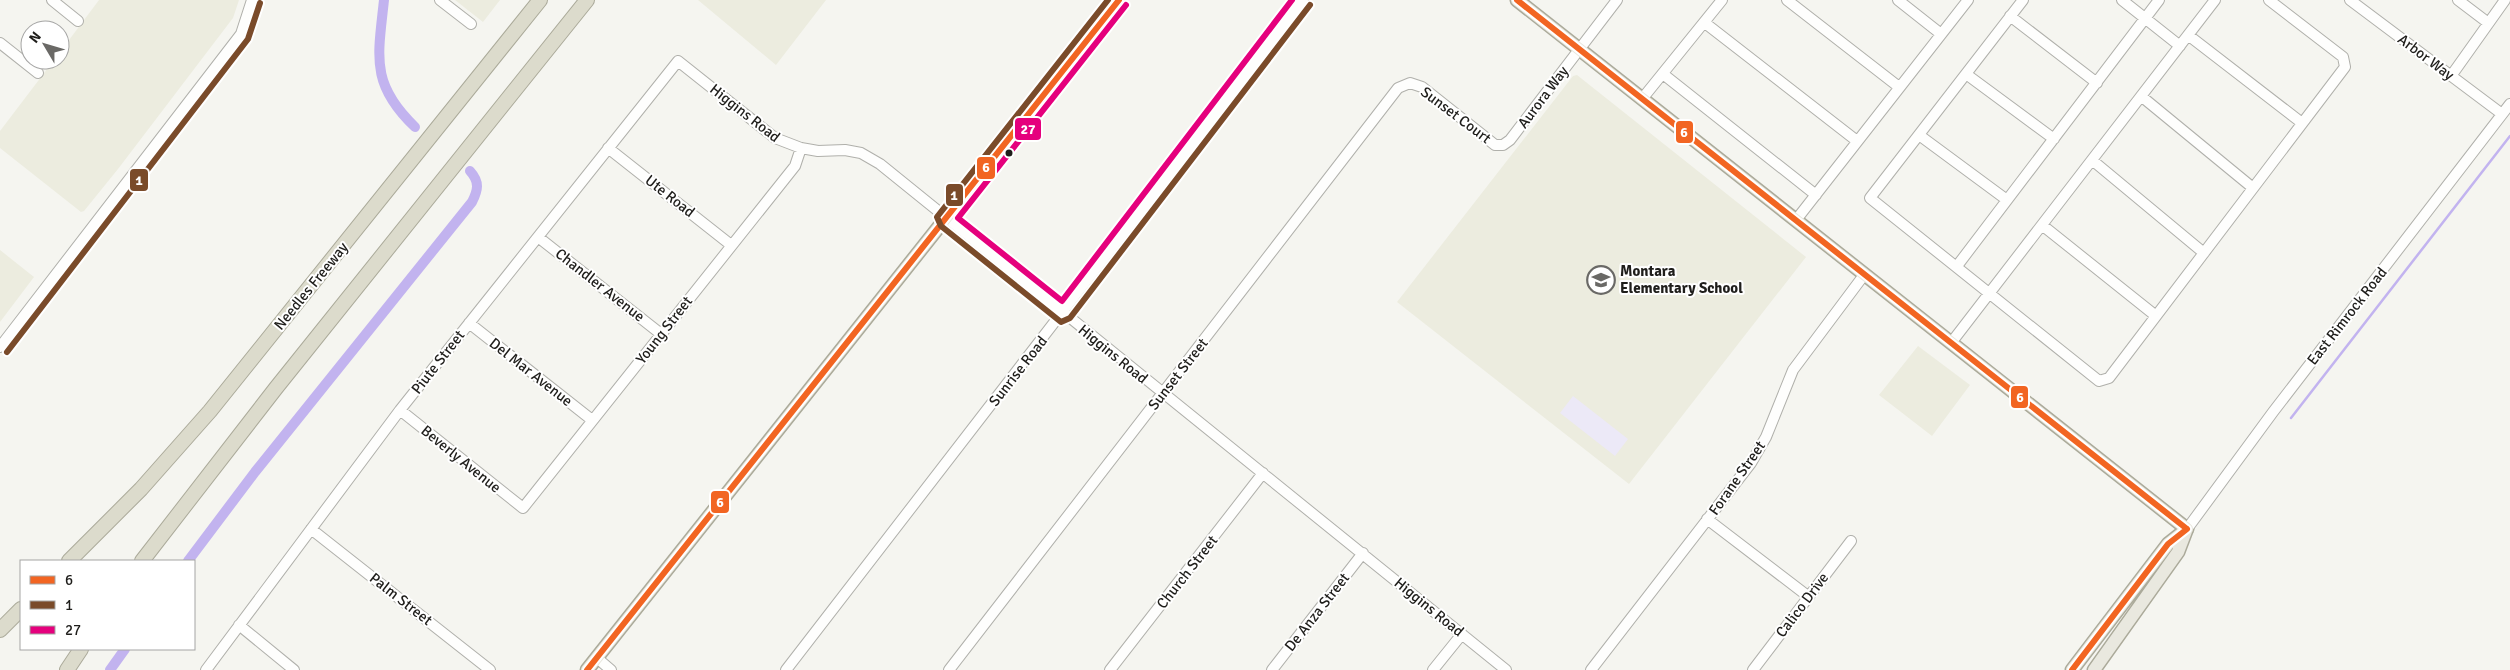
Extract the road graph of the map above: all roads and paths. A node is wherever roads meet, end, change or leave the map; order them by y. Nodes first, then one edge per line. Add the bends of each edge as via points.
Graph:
1 (52, 0) edge
2 (252, 0) edge
3 (440, 0) edge
4 (539, 0) edge
5 (587, 0) edge
6 (1119, 0) edge
7 (1303, 0) edge
8 (1517, 0) edge
9 (1618, 0) edge
10 (1722, 0) edge
11 (1787, 0) edge
12 (1898, 0) edge
13 (1968, 0) edge
14 (2023, 0) edge
15 (2122, 0) edge
16 (2159, 0) edge
17 (2215, 0) edge
18 (2269, 0) edge
19 (2350, 0) edge
20 (2458, 0) edge
21 (2505, 0) edge
22 (2010, 16) junction
23 (2146, 19) junction
24 (78, 21) dead end
25 (2488, 22) junction
26 (1705, 23) junction
27 (471, 24) dead end
28 (1941, 34) junction
29 (2188, 35) junction
30 (0, 43) edge
31 (2180, 46) junction
32 (1580, 50) junction
33 (678, 61) joint
34 (38, 73) dead end
35 (1663, 74) junction
36 (1966, 74) junction
37 (2451, 76) junction
38 (2097, 83) junction
39 (1410, 84) joint
40 (1900, 87) junction
41 (2141, 96) junction
42 (1642, 99) junction
43 (2510, 104) edge
44 (2502, 114) junction
45 (2302, 123) junction
46 (1919, 135) junction
47 (2054, 139) junction
48 (1857, 142) junction
49 (1503, 145) joint
50 (608, 148) junction
51 (801, 148) junction
52 (2092, 160) junction
53 (2253, 188) junction
54 (1816, 195) junction
55 (2007, 200) junction
56 (946, 219) junction
57 (1796, 220) junction
58 (2042, 225) junction
59 (538, 237) junction
60 (731, 245) junction
61 (2204, 253) junction
62 (1957, 266) junction
63 (1864, 275) junction
64 (1989, 293) junction
65 (1063, 313) junction
66 (2156, 316) junction
67 (469, 323) junction
68 (661, 334) junction
69 (1951, 343) junction
70 (0, 347) edge
71 (1162, 394) junction
72 (400, 410) junction
73 (592, 420) junction
74 (1263, 473) junction
75 (523, 508) joint
76 (1708, 519) junction
77 (311, 529) junction
78 (2187, 529) junction
79 (1852, 541) dead end
80 (1363, 553) junction
81 (70, 560) edge
82 (143, 560) edge
83 (1808, 597) junction
84 (20, 610) edge
85 (239, 625) junction
86 (0, 630) edge
87 (1462, 634) junction
88 (80, 650) edge
89 (597, 658) junction
90 (67, 670) edge
91 (206, 670) edge
92 (294, 670) edge
93 (490, 670) edge
94 (587, 670) edge
95 (611, 670) edge
96 (786, 670) edge
97 (949, 670) edge
98 (1110, 670) edge
99 (1272, 670) edge
100 (1433, 670) edge
101 (1506, 670) edge
102 (1591, 670) edge
103 (1753, 670) edge
104 (2072, 670) edge
105 (2094, 670) edge

1 - 24 street
2 - 70 street via 241,34
3 - 27 street
4 - 81 highway, Needles Freeway via 210,411 141,489
5 - 82 highway via 276,388
6 - 56 main road
7 - 65 street, Sunrise Road
8 - 32 main road
9 - 32 street, Aurora Way
10 - 26 street
11 - 40 street
12 - 28 street
13 - 28 street
14 - 22 street
15 - 23 street
16 - 23 street
17 - 29 street
18 - 45 street via 2343,57 2345,67
19 - 37 street, Arbor Way
20 - 25 street
21 - 25 street
22 - 36 street
22 - 38 street
23 - 31 street
23 - 38 street
25 - 37 street
26 - 35 street
26 - 48 street
28 - 40 street
29 - 31 street
29 - 45 street
30 - 34 street
31 - 41 street
32 - 42 main road
32 - 49 street, Aurora Way
33 - 50 street, Piute Street
33 - 51 street, Higgins Road via 775,138
35 - 42 street
35 - 54 street
36 - 46 street
36 - 47 street
37 - 44 street, Arbor Way
38 - 47 street
39 - 49 street, Sunset Court via 1422,87 1495,145
39 - 71 street, Sunset Street via 1398,88
40 - 48 street
41 - 52 street
41 - 53 street
42 - 57 main road
43 - 44 street, East Rimrock Road
44 - 78 street, East Rimrock Road
45 - 53 street
46 - 55 street
46 - 62 street via 1870,198
47 - 55 street
48 - 54 street
50 - 59 street, Piute Street
50 - 60 street, Ute Road
51 - 56 street, Higgins Road via 861,153 880,164
51 - 60 street, Young Street via 795,166
52 - 58 street
52 - 61 street
53 - 61 street
54 - 57 street
55 - 62 street
56 - 65 street, Higgins Road
56 - 89 main road
57 - 63 main road
58 - 64 street
58 - 66 street
59 - 67 street, Piute Street
59 - 68 street, Chandler Avenue
60 - 68 street, Young Street
61 - 66 street
62 - 64 street
63 - 69 main road
63 - 76 street, Forane Street via 1793,370 1766,437 1751,463
64 - 66 street via 2099,381 2109,378
64 - 69 street
65 - 71 street, Higgins Road
65 - 96 street, Sunrise Road
67 - 72 street, Piute Street
67 - 73 street, Del Mar Avenue
68 - 73 street, Young Street
69 - 78 main road
71 - 74 street, Higgins Road
71 - 97 street, Sunset Street
72 - 75 street, Beverly Avenue
72 - 77 street, Piute Street
73 - 75 street, Young Street
74 - 80 street, Higgins Road
74 - 98 street, Church Street
76 - 83 street
76 - 102 street, Forane Street
77 - 85 street, Piute Street
77 - 93 street, Palm Street
78 - 104 main road, East Rimrock Road via 2168,544
78 - 105 main road, East Rimrock Road via 2178,552
79 - 83 street, Calico Drive
80 - 87 street, Higgins Road
80 - 99 street, De Anza Street
83 - 103 street, Calico Drive
84 - 86 highway
85 - 91 street, Piute Street
85 - 92 street
87 - 100 street
87 - 101 street, Higgins Road
88 - 90 highway
89 - 94 main road
89 - 95 street

